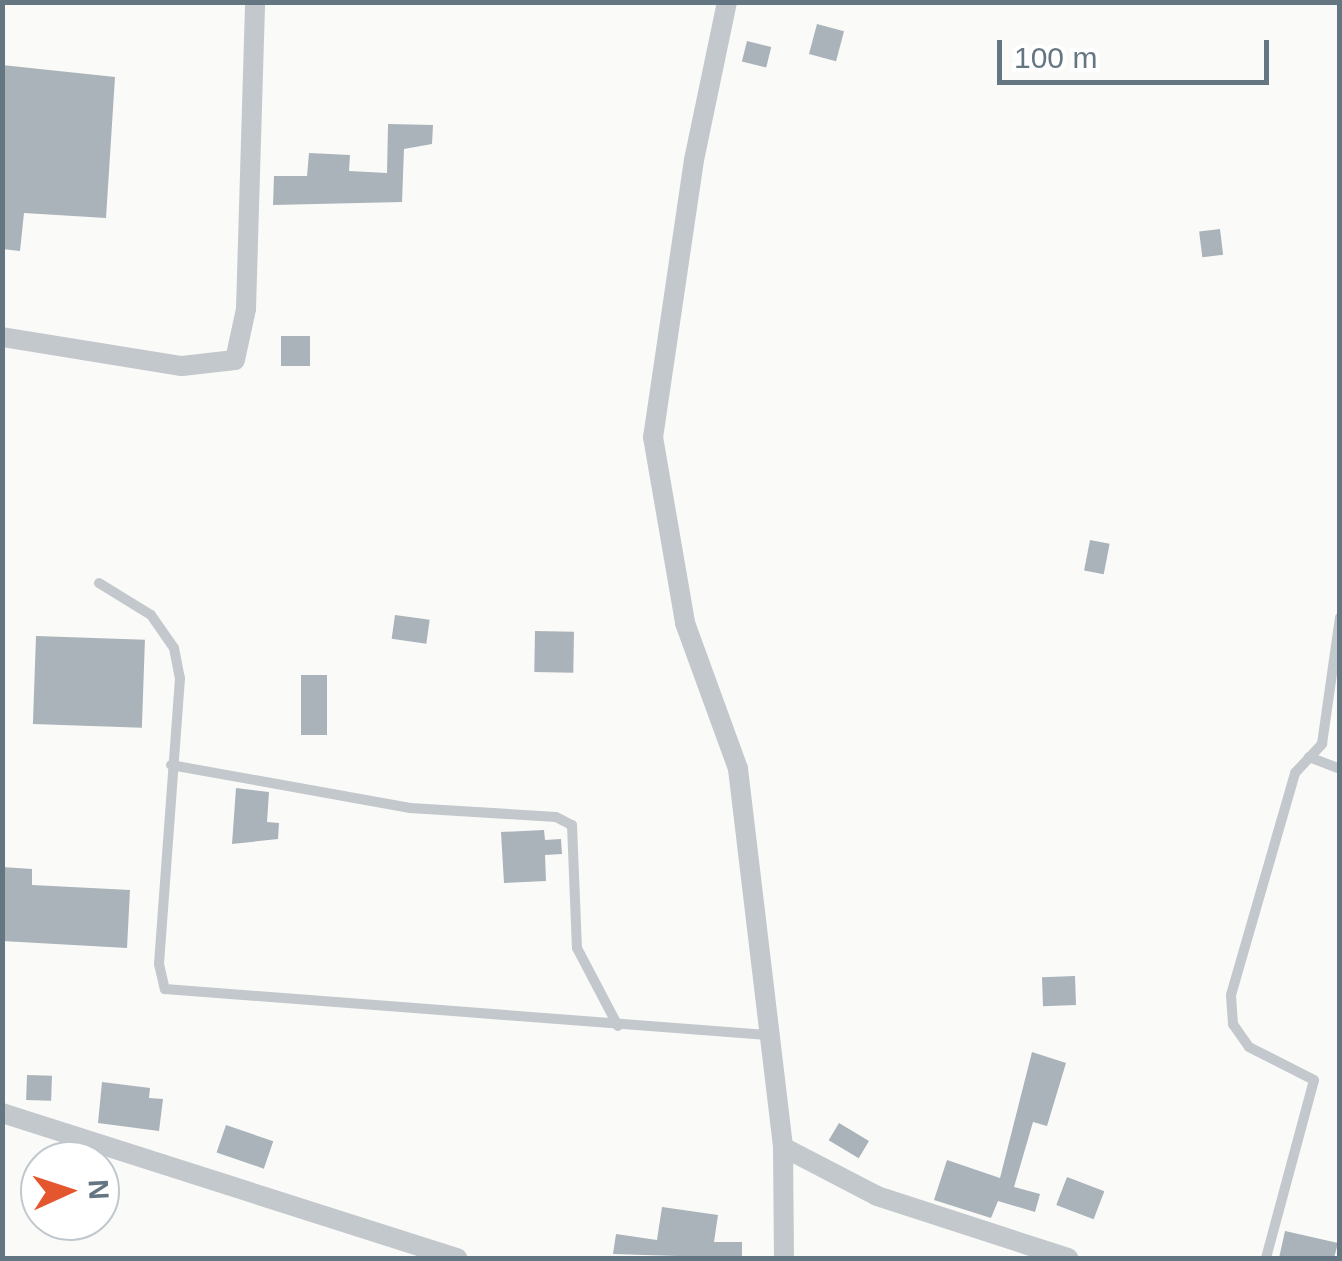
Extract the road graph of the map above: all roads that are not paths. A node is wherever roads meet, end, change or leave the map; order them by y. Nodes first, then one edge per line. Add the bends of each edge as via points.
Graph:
1 (256, 2) edge
2 (726, 2) edge
3 (2, 336) edge
4 (99, 583) dead end
5 (1340, 617) edge
6 (1309, 757) junction
7 (171, 765) junction
8 (1340, 769) edge
9 (618, 1026) junction
10 (766, 1035) junction
11 (2, 1113) edge
12 (783, 1146) junction
13 (457, 1258) edge
14 (784, 1258) edge
15 (1068, 1258) edge
16 (1266, 1258) edge

1 - 3 street via 246,309 234,360 182,366
2 - 10 street via 694,160 653,437 685,622 738,769
4 - 7 lane via 152,615 174,648 180,678
5 - 6 lane via 1322,744
6 - 8 lane
6 - 16 lane via 1294,772 1230,995 1233,1024 1249,1047 1314,1080
7 - 9 lane via 410,808 556,817 572,825 576,948
7 - 9 lane via 158,964 165,988
9 - 10 lane
10 - 12 street
11 - 13 street
12 - 14 street
12 - 15 street via 877,1196

